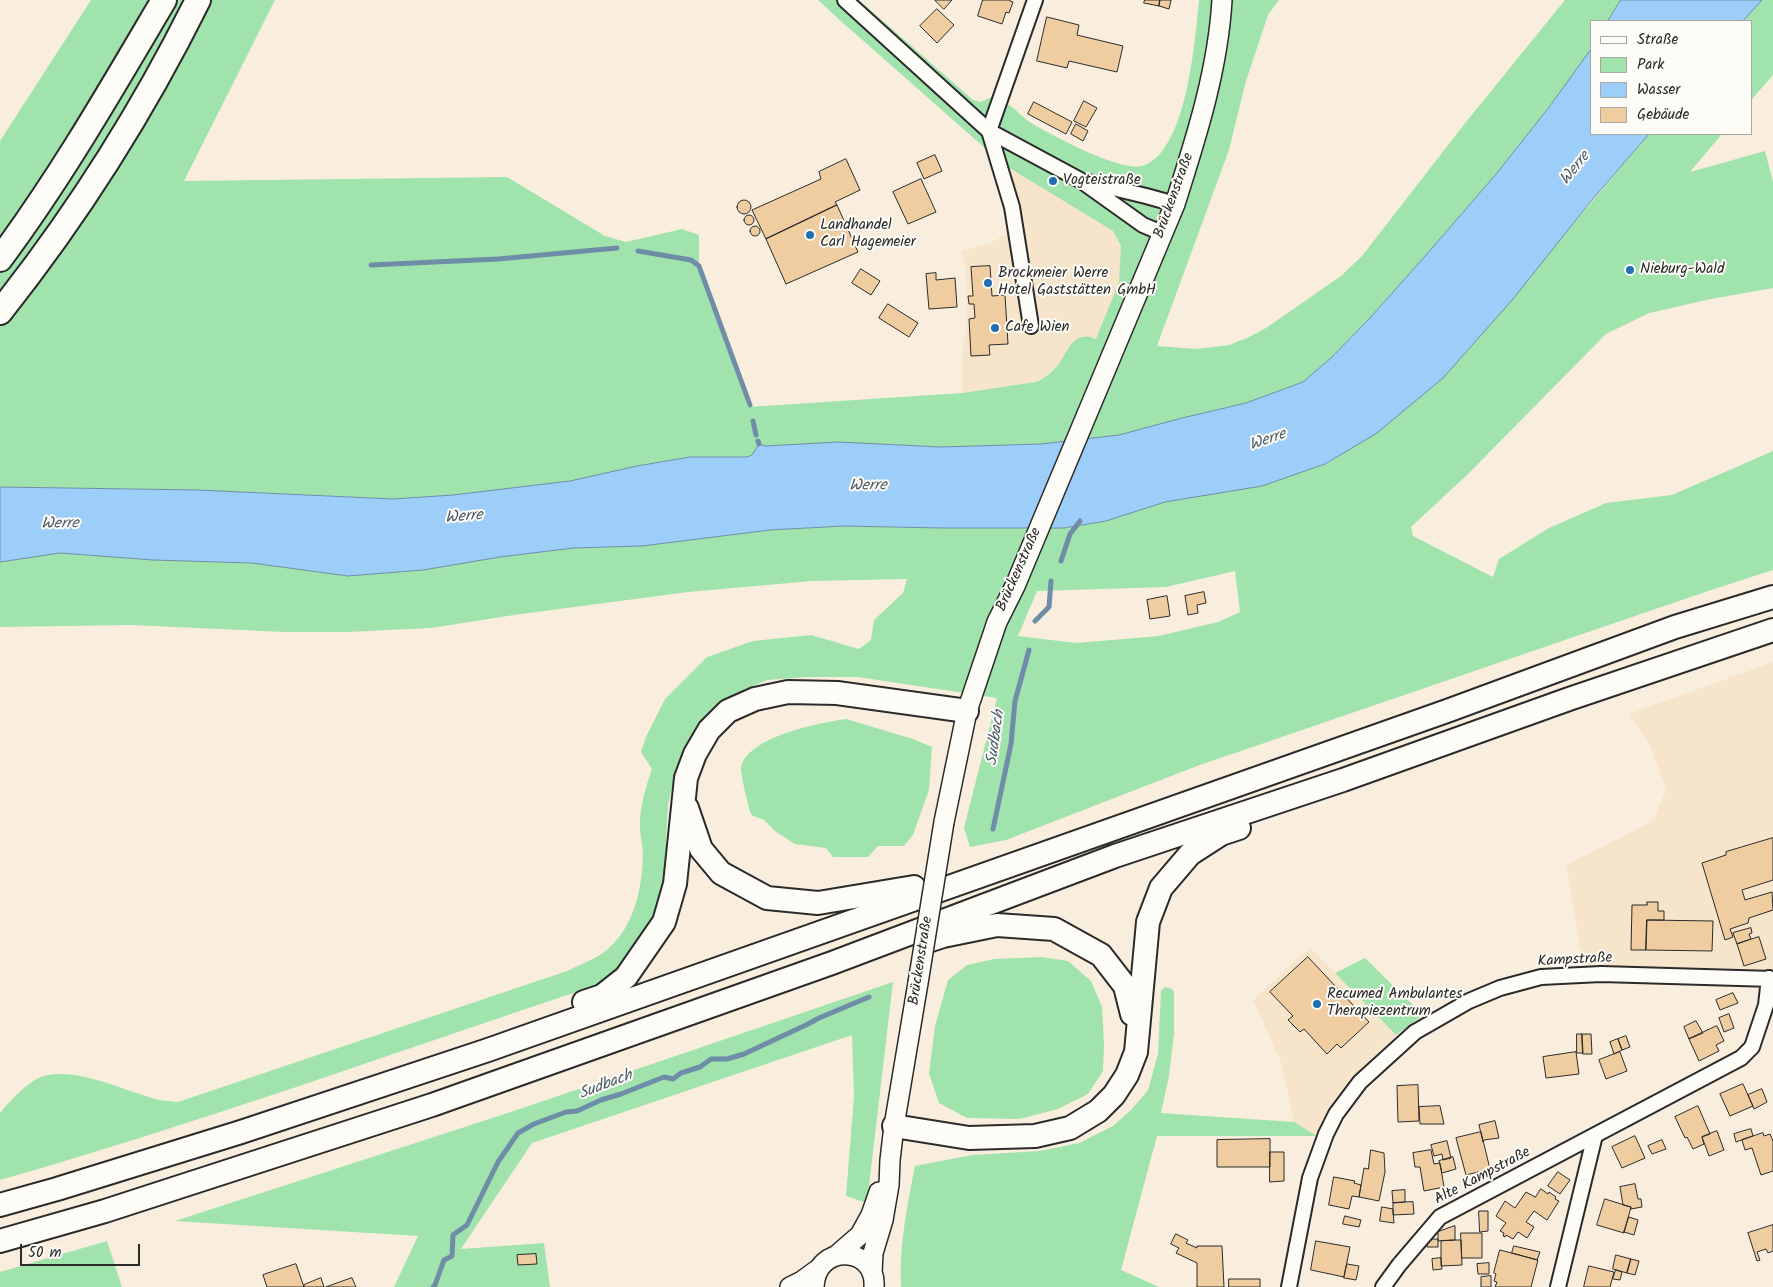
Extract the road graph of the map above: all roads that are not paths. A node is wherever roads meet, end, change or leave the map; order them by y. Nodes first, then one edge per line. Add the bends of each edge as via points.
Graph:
1 (164, 0) edge
2 (198, 0) edge
3 (845, 0) edge
4 (1035, 0) edge
5 (1222, 0) edge
6 (989, 131) junction
7 (1080, 180) junction
8 (1175, 204) junction
9 (1162, 233) junction
10 (0, 259) edge
11 (0, 312) edge
12 (1032, 326) dead end
13 (1773, 596) edge
14 (1773, 630) edge
15 (967, 712) junction
16 (1343, 780) junction
17 (683, 795) junction
18 (974, 877) junction
19 (797, 976) junction
20 (1771, 979) edge
21 (488, 1050) junction
22 (1136, 1052) junction
23 (894, 1126) junction
24 (1595, 1135) junction
25 (890, 1160) junction
26 (0, 1205) edge
27 (0, 1241) edge
28 (837, 1255) junction
29 (816, 1279) edge
30 (873, 1280) edge
31 (790, 1287) edge
32 (1289, 1287) edge
33 (1383, 1287) edge
34 (1558, 1287) edge

1 - 10 highway via 59,175
2 - 11 highway via 102,170 65,226
3 - 6 street
4 - 6 street
5 - 8 main road, Brückenstraße via 1210,86
6 - 7 street
6 - 12 street via 1012,207
7 - 8 street
7 - 9 street via 1144,225
8 - 9 main road, Brückenstraße
9 - 15 main road, Brückenstraße via 1015,586 997,622
13 - 18 highway via 1674,627 1438,714
14 - 16 highway
15 - 17 highway via 837,693 788,692 756,699 728,712 709,730 695,754
15 - 23 main road, Brückenstraße, bridge via 944,822
16 - 19 highway via 1116,856
16 - 22 highway via 1327,795 1221,834 1190,854 1161,888 1148,922
17 - 18 highway via 701,849 721,873 767,898 818,903
17 - 21 highway via 675,884 664,922 626,977 602,996 525,1024
18 - 21 highway
19 - 22 highway via 832,975 943,936 997,925 1054,929 1101,955 1125,986 1132,1010
19 - 27 highway via 432,1105 105,1211
20 - 24 street, Alte Kampstraße via 1752,1047 1741,1058
20 - 32 street, Kampstraße via 1601,974 1541,977 1500,988 1469,1001 1414,1032 1360,1082 1336,1114 1310,1178
21 - 26 highway via 241,1132
22 - 23 highway via 1114,1095 1098,1111 1070,1128 1035,1136 969,1138
23 - 25 main road, Brückenstraße
24 - 33 street, Alte Kampstraße via 1440,1217
24 - 34 street
25 - 28 main road, Brückenstraße via 871,1215 860,1235
25 - 30 main road, Brückenstraße via 883,1220 873,1253
28 - 29 main road, Brückenstraße via 822,1264
28 - 30 main road via 862,1260
29 - 31 main road, Brückenstraße

